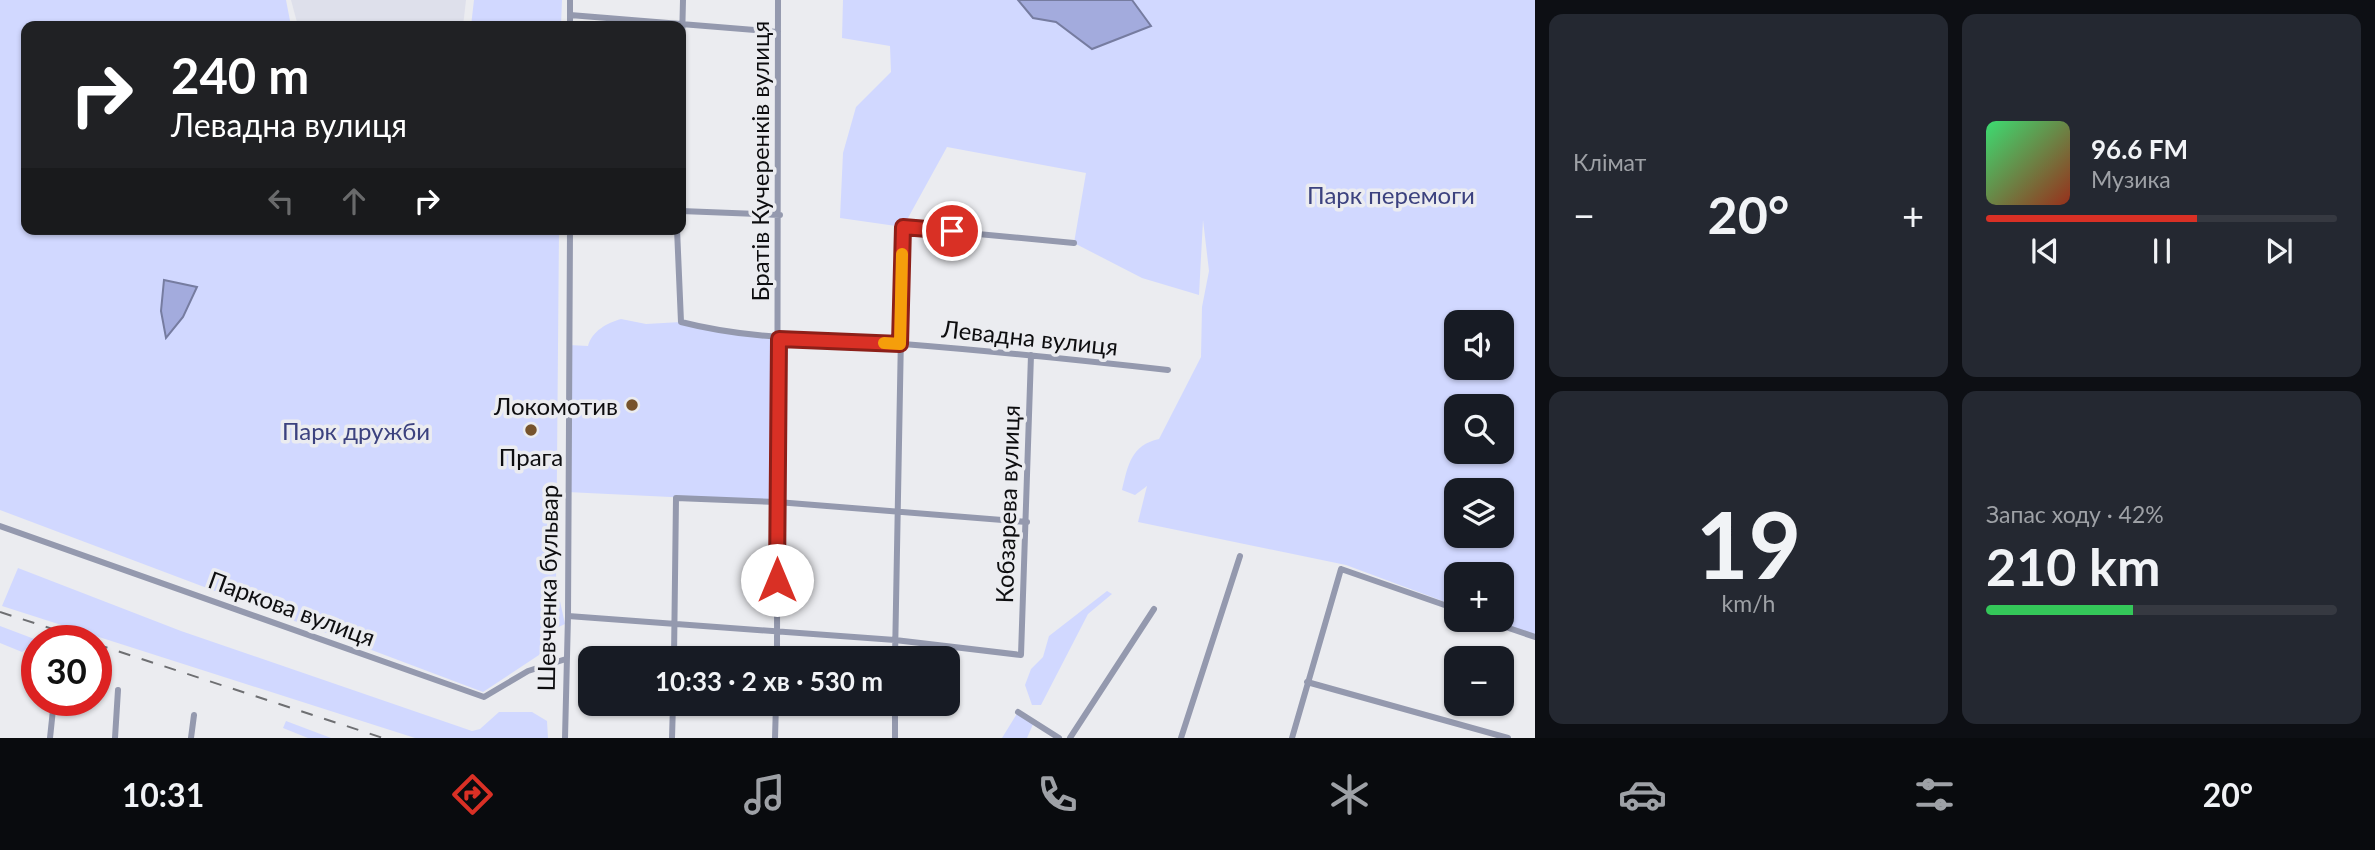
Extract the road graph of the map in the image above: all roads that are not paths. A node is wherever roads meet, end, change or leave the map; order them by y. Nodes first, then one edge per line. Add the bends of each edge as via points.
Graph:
1 (570, 0) edge
2 (682, 0) edge
3 (778, 0) edge
4 (570, 15) junction
5 (570, 21) edge
6 (645, 21) edge
7 (683, 21) edge
8 (686, 24) edge
9 (778, 32) junction
10 (686, 211) edge
11 (780, 215) junction
12 (570, 235) edge
13 (677, 235) edge
14 (1074, 243) dead end
15 (779, 339) junction
16 (900, 344) junction
17 (1031, 355) junction
18 (1168, 370) dead end
19 (777, 502) junction
20 (896, 512) junction
21 (1027, 522) junction
22 (0, 526) edge
23 (1240, 556) dead end
24 (1444, 605) edge
25 (1154, 609) dead end
26 (568, 616) junction
27 (674, 623) junction
28 (1514, 630) edge
29 (777, 633) junction
30 (1535, 637) edge
31 (895, 640) junction
32 (674, 646) edge
33 (777, 646) edge
34 (895, 646) edge
35 (566, 659) junction
36 (1307, 682) junction
37 (118, 690) dead end
38 (1018, 712) dead end
39 (194, 715) dead end
40 (52, 716) edge
41 (673, 716) edge
42 (776, 716) edge
43 (895, 716) edge
44 (50, 738) edge
45 (115, 738) edge
46 (191, 738) edge
47 (565, 738) edge
48 (672, 738) edge
49 (775, 738) edge
50 (895, 738) edge
51 (1059, 738) edge
52 (1070, 738) edge
53 (1181, 738) edge
54 (1292, 738) edge
55 (1508, 738) edge

1 - 4 street
2 - 7 street
3 - 9 street, Братів Кучеренків вулиця
4 - 5 street
4 - 6 street
8 - 9 street
9 - 11 street, Братів Кучеренків вулиця
10 - 11 street
11 - 15 street, Братів Кучеренків вулиця
12 - 26 street, Шевченка бульвар
13 - 15 street, Левадна вулиця via 681,322
14 - 16 street via 903,227
15 - 16 street, Левадна вулиця
15 - 19 street, Братів Кучеренків вулиця
16 - 17 street, Левадна вулиця
16 - 20 street
17 - 18 street, Левадна вулиця
17 - 21 street, Кобзарева вулиця
19 - 20 street
19 - 27 street via 676,498
19 - 29 street, Братів Кучеренків вулиця
20 - 21 street
20 - 31 street
21 - 31 street, Кобзарева вулиця via 1021,655
22 - 35 street, Паркова вулиця via 484,697 528,671
23 - 53 street
24 - 36 street via 1341,569
25 - 52 street
26 - 27 street
26 - 35 street, Шевченка бульвар
27 - 29 street
27 - 32 street
28 - 30 street
29 - 31 street
29 - 33 street, Братів Кучеренків вулиця
31 - 34 street
35 - 47 street, Шевченка бульвар
36 - 54 street
36 - 55 street
37 - 45 street
38 - 51 street
39 - 46 street
40 - 44 street
41 - 48 street
42 - 49 street
43 - 50 street

